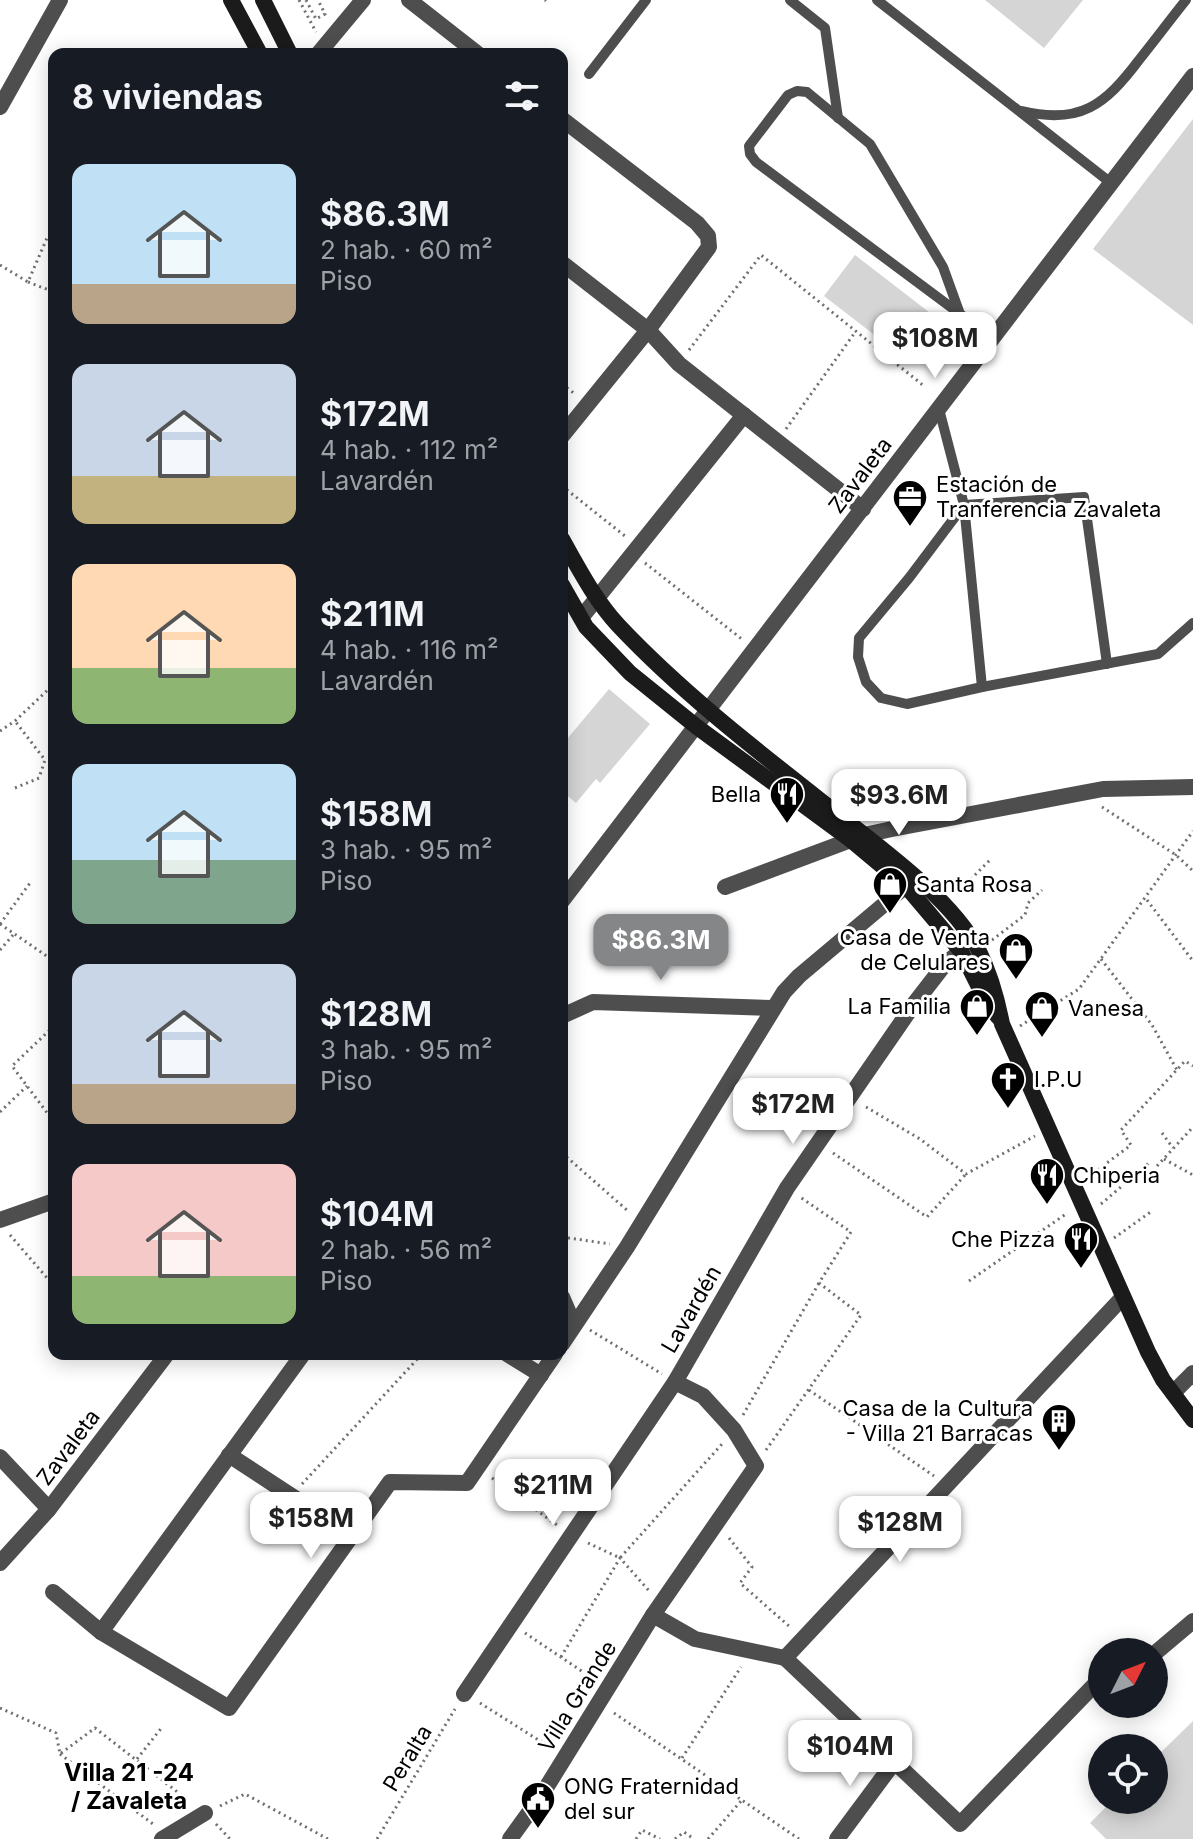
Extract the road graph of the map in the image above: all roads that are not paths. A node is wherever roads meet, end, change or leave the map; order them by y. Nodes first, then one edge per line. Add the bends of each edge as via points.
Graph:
1 (60, 0) edge
2 (231, 0) edge
3 (263, 0) edge
4 (363, 0) edge
5 (409, 0) edge
6 (646, 0) edge
7 (790, 0) edge
8 (1186, 0) edge
9 (879, 2) edge
10 (257, 48) edge
11 (287, 48) edge
12 (323, 48) edge
13 (470, 48) edge
14 (589, 74) dead end
15 (1193, 76) edge
16 (0, 107) edge
17 (1020, 111) junction
18 (838, 118) junction
19 (568, 124) edge
20 (1111, 183) junction
21 (568, 268) edge
22 (960, 314) junction
23 (648, 330) junction
24 (991, 337) junction
25 (939, 409) junction
26 (744, 415) junction
27 (568, 429) edge
28 (964, 505) junction
29 (863, 509) junction
30 (568, 550) edge
31 (568, 595) edge
32 (596, 599) junction
33 (581, 618) junction
34 (1193, 623) edge
35 (1107, 664) junction
36 (982, 687) junction
37 (710, 711) junction
38 (697, 727) junction
39 (1193, 787) edge
40 (858, 838) junction
41 (906, 886) junction
42 (725, 887) dead end
43 (568, 893) edge
44 (969, 950) junction
45 (772, 1008) junction
46 (568, 1013) edge
47 (48, 1204) edge
48 (5, 1227) edge
49 (1123, 1297) junction
50 (568, 1309) edge
51 (575, 1324) junction
52 (568, 1335) edge
53 (162, 1360) edge
54 (299, 1360) edge
55 (517, 1360) edge
56 (551, 1360) edge
57 (1193, 1373) edge
58 (541, 1375) junction
59 (675, 1382) junction
60 (1173, 1393) junction
61 (1193, 1420) edge
62 (229, 1455) junction
63 (0, 1457) edge
64 (49, 1509) junction
65 (353, 1536) junction
66 (0, 1563) edge
67 (53, 1592) dead end
68 (657, 1609) junction
69 (1193, 1621) edge
70 (101, 1632) junction
71 (1168, 1642) edge
72 (785, 1658) junction
73 (1088, 1691) edge
74 (464, 1694) road end
75 (895, 1761) junction
76 (205, 1813) road end
77 (165, 1837) edge
78 (510, 1839) edge
79 (837, 1839) edge

1 - 16 street
2 - 10 main road
3 - 11 main road
4 - 12 street
5 - 13 street
6 - 14 lane
7 - 18 lane via 825,28
8 - 17 lane via 1107,98 1084,111 1058,116
9 - 17 lane
15 - 20 street, Zavaleta
17 - 20 lane
18 - 22 lane via 870,144 943,267
18 - 22 lane via 807,92 797,91 788,95 749,146 750,154
19 - 23 street via 708,236 707,252
20 - 24 street, Zavaleta
21 - 23 street
22 - 24 lane
23 - 26 street via 679,364
23 - 27 street
24 - 25 street, Zavaleta
25 - 28 lane
25 - 29 street, Zavaleta
26 - 29 street
26 - 32 street
28 - 35 lane via 1084,497
28 - 36 lane
28 - 36 lane via 859,638 858,657 866,682 881,698 907,704
29 - 37 street, Zavaleta
30 - 32 main road
31 - 33 main road
32 - 33 street
32 - 37 main road via 649,657
33 - 38 main road via 612,656
34 - 35 lane via 1158,654
35 - 36 lane
37 - 38 street, Zavaleta
37 - 40 main road
38 - 40 main road
38 - 43 street, Zavaleta
39 - 40 street via 1075,793
40 - 41 main road
40 - 42 street
40 - 44 main road via 918,880 943,906
41 - 44 main road
41 - 45 street via 799,976
44 - 49 main road via 995,990 1005,1029
44 - 59 street, Lavardén via 932,979 849,1096 787,1188
45 - 46 street via 593,1002
45 - 51 street
47 - 48 street
49 - 60 main road
49 - 72 street
50 - 51 street
51 - 52 street
53 - 64 street, Zavaleta
54 - 62 street
55 - 58 street
56 - 58 street
57 - 60 street
58 - 65 street via 467,1483 390,1482
59 - 68 street, Villa Grande via 703,1396 734,1430 756,1466
59 - 74 street, Lavardén
60 - 61 main road
62 - 65 street
62 - 70 street
63 - 64 street
64 - 66 street, Zavaleta
65 - 70 street via 229,1708
67 - 70 street
68 - 72 street via 695,1639
68 - 78 street, Villa Grande
69 - 71 street
72 - 75 street
73 - 75 street via 960,1824
75 - 79 street
76 - 77 street

